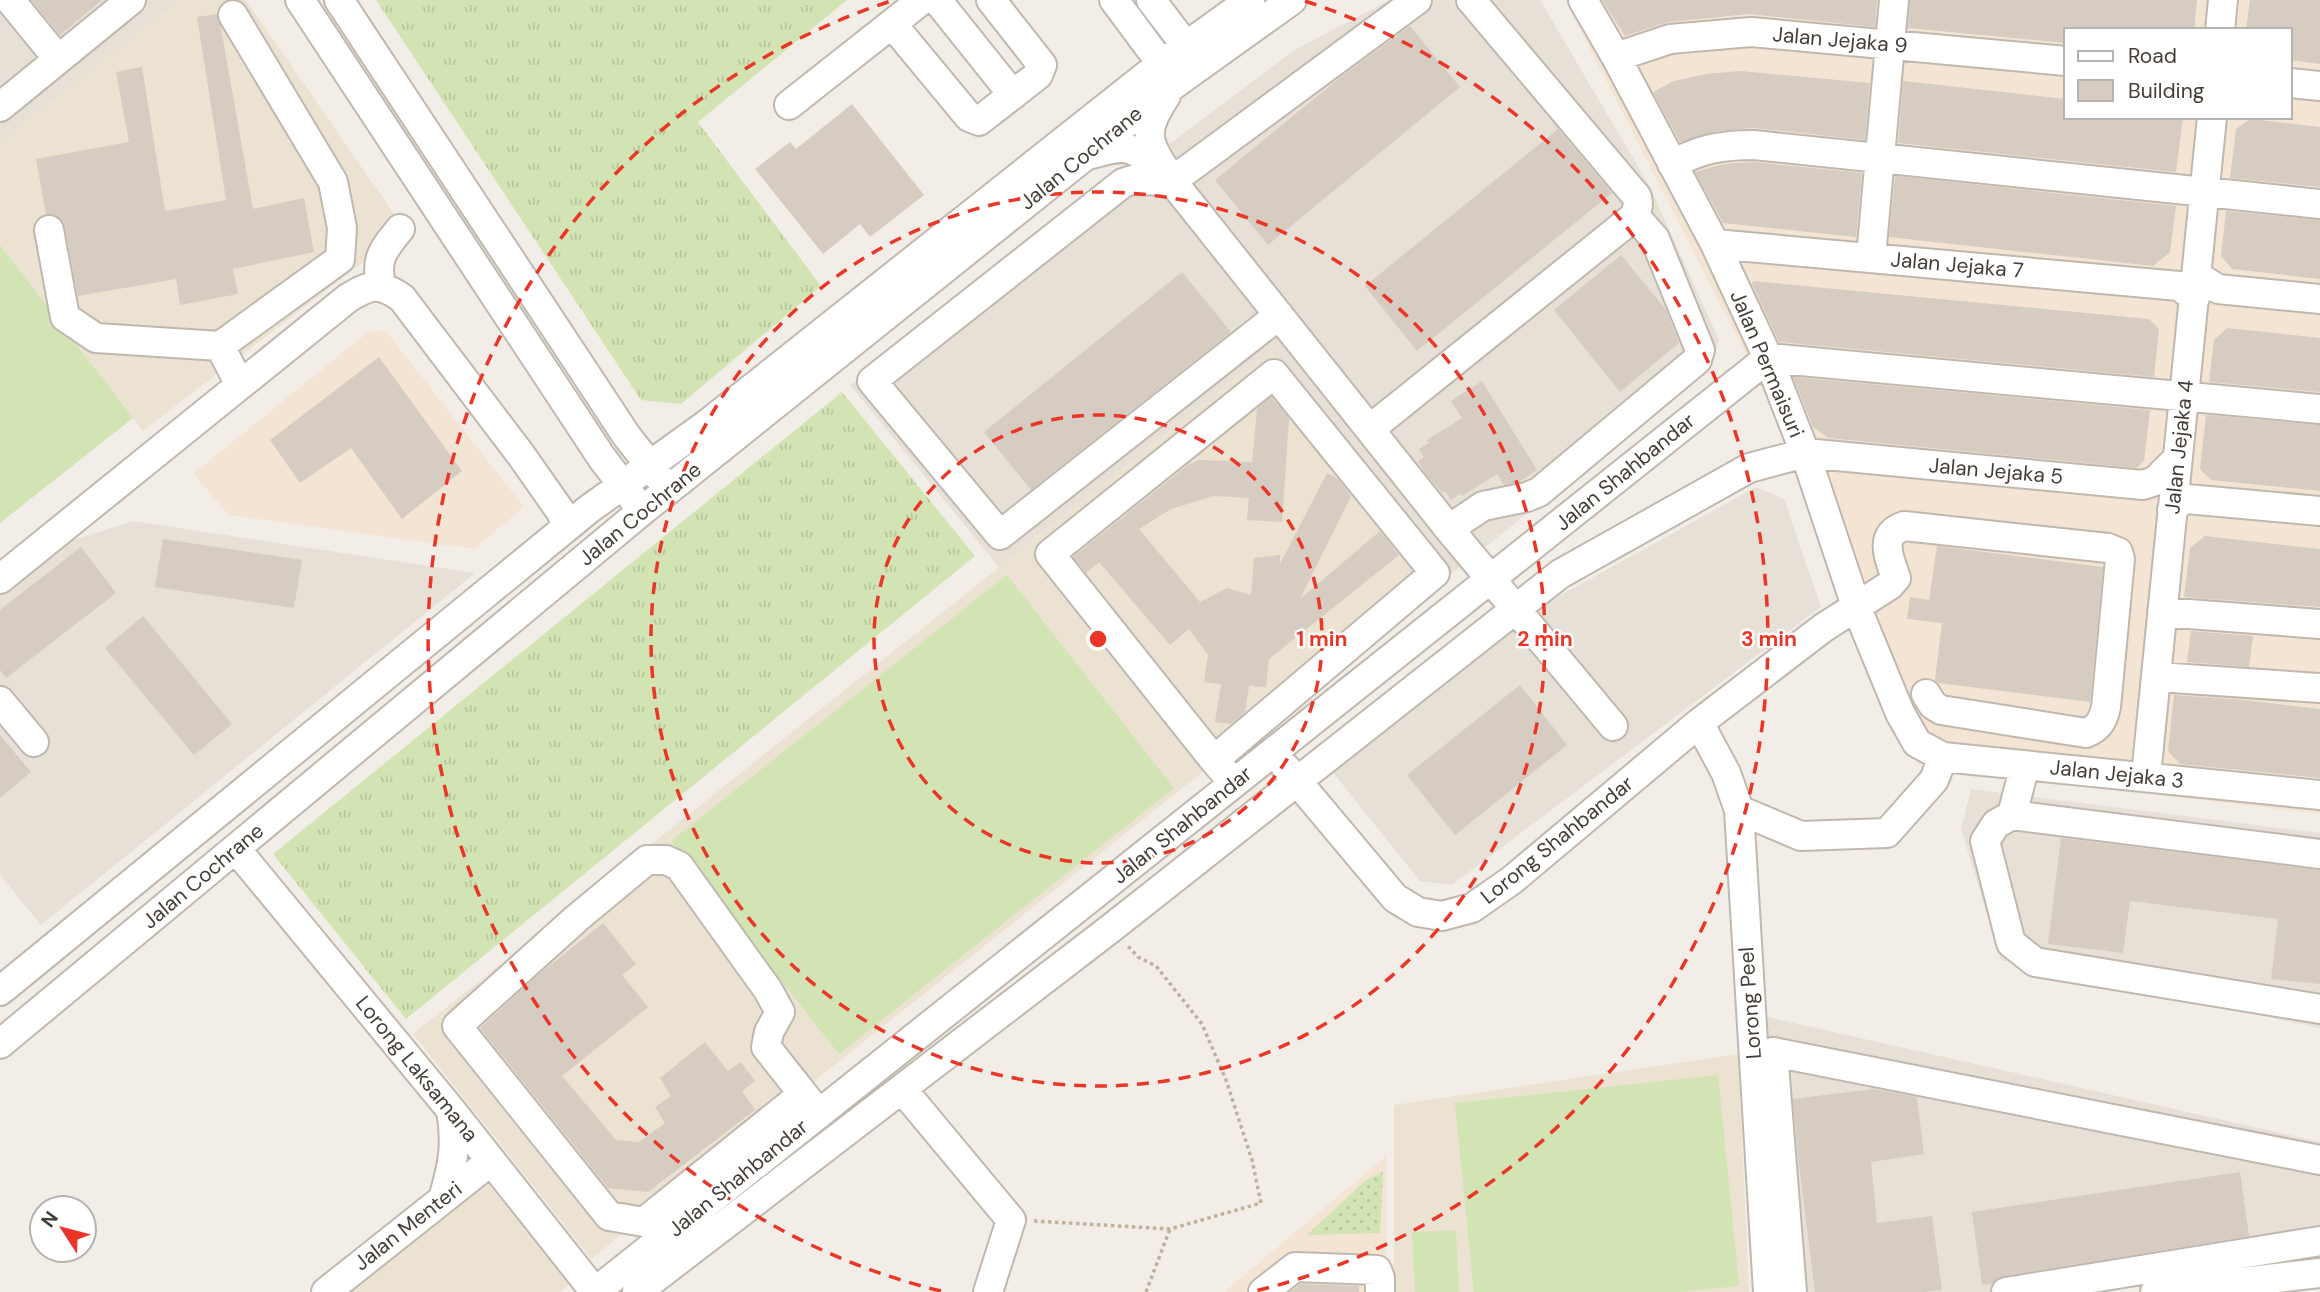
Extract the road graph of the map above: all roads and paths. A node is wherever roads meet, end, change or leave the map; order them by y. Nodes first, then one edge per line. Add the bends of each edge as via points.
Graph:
1 (10, 0) edge
2 (131, 0) edge
3 (300, 0) edge
4 (339, 0) edge
5 (922, 0) edge
6 (937, 0) edge
7 (991, 0) edge
8 (1114, 0) edge
9 (1151, 0) edge
10 (1250, 0) edge
11 (1292, 0) edge
12 (1417, 0) edge
13 (1471, 0) edge
14 (1583, 0) edge
15 (1894, 0) edge
16 (2224, 0) edge
17 (233, 15) dead end
18 (892, 24) junction
19 (2220, 28) edge
20 (1890, 44) junction
21 (1192, 55) junction
22 (1616, 57) junction
23 (58, 60) junction
24 (2064, 61) edge
25 (1169, 73) junction
26 (2292, 83) edge
27 (2320, 86) edge
28 (1013, 95) junction
29 (789, 106) dead end
30 (0, 107) edge
31 (2211, 119) edge
32 (1082, 156) junction
33 (1880, 158) junction
34 (1672, 164) junction
35 (1172, 181) junction
36 (2204, 192) junction
37 (2320, 204) edge
38 (1635, 216) junction
39 (400, 229) dead end
40 (49, 230) dead end
41 (1714, 244) junction
42 (1871, 257) junction
43 (381, 286) junction
44 (2196, 287) junction
45 (2320, 299) edge
46 (1279, 315) junction
47 (220, 346) junction
48 (1768, 358) junction
49 (240, 385) junction
50 (2184, 397) junction
51 (2320, 410) edge
52 (1370, 429) junction
53 (1805, 453) junction
54 (2177, 459) junction
55 (649, 465) junction
56 (622, 485) junction
57 (669, 490) junction
58 (642, 510) junction
59 (2172, 510) junction
60 (2320, 511) edge
61 (567, 527) junction
62 (1449, 529) junction
63 (0, 579) edge
64 (1490, 579) junction
65 (1856, 606) junction
66 (1516, 610) junction
67 (2162, 612) junction
68 (2320, 624) edge
69 (2157, 677) junction
70 (2320, 688) edge
71 (1926, 694) dead end
72 (0, 701) edge
73 (1699, 723) junction
74 (1613, 726) dead end
75 (34, 742) dead end
76 (1917, 743) joint
77 (1273, 753) junction
78 (1943, 757) junction
79 (1214, 760) junction
80 (2025, 765) junction
81 (2146, 776) junction
82 (1297, 782) junction
83 (1234, 783) junction
84 (2320, 795) edge
85 (1739, 810) junction
86 (2012, 815) junction
87 (236, 849) junction
88 (2320, 854) edge
89 (1110, 929) junction
90 (0, 991) edge
91 (2320, 1009) edge
92 (0, 1044) edge
93 (902, 1089) junction
94 (811, 1104) junction
95 (451, 1110) junction
96 (2320, 1160) edge
97 (491, 1161) junction
98 (443, 1199) junction
99 (1011, 1220) junction
100 (1170, 1228) junction
101 (2320, 1241) edge
102 (1779, 1272) edge
103 (2320, 1273) edge
104 (588, 1289) edge
105 (326, 1292) edge
106 (638, 1292) edge
107 (988, 1292) edge
108 (1146, 1292) edge
109 (1263, 1292) edge
110 (1380, 1292) edge
111 (2006, 1292) edge
112 (2155, 1292) edge

1 - 23 street
2 - 23 street
3 - 56 street
4 - 55 street
5 - 18 street
6 - 28 street
7 - 28 street via 1042,65 1038,75
8 - 25 street
9 - 21 street
10 - 21 street, Jalan Cochrane
11 - 21 street, Jalan Cochrane
12 - 35 street
13 - 38 street via 1637,197
14 - 22 street, Jalan Permaisuri
15 - 20 street
16 - 19 street
17 - 47 street via 333,182 342,228 340,259
18 - 28 street via 973,121 984,119
18 - 29 street
20 - 22 street, Jalan Jejaka 9 via 1751,32 1670,39
20 - 24 street, Jalan Jejaka 9
20 - 33 street
21 - 25 street, Jalan Cochrane
22 - 34 street, Jalan Permaisuri
23 - 30 street
25 - 32 street, Jalan Cochrane
25 - 35 street via 1148,132
25 - 55 street, Jalan Cochrane
26 - 27 street
31 - 36 street, Jalan Jejaka 4
32 - 35 street via 1129,148
32 - 57 street, Jalan Cochrane
33 - 34 street via 1725,145
33 - 36 street
33 - 42 street
34 - 41 street, Jalan Permaisuri
35 - 46 street
35 - 46 street via 1123,183 872,380 1000,535
36 - 37 street
36 - 44 street, Jalan Jejaka 4
38 - 52 street
38 - 62 street via 1655,239 1700,350 1697,360 1539,492 1483,506
39 - 43 street via 377,267
40 - 47 street via 65,317 96,338
41 - 42 street, Jalan Jejaka 7
41 - 48 street, Jalan Permaisuri
42 - 44 street, Jalan Jejaka 7
43 - 49 street via 366,287 348,298
43 - 61 street via 402,298 521,455
44 - 45 street, Jalan Jejaka 7
44 - 50 street, Jalan Jejaka 4
46 - 52 street
47 - 49 street
48 - 50 street
48 - 53 street, Jalan Permaisuri
48 - 64 street, Jalan Shahbandar
49 - 63 street
50 - 51 street
50 - 54 street, Jalan Jejaka 4
52 - 62 street
53 - 54 street, Jalan Jejaka 5 via 2144,485 2155,481
53 - 65 street, Jalan Permaisuri
53 - 66 street, Jalan Shahbandar via 1749,468 1560,574
54 - 59 street, Jalan Jejaka 4
55 - 56 street, Jalan Cochrane
55 - 57 street
56 - 58 street
56 - 61 street, Jalan Cochrane
57 - 58 street, Jalan Cochrane
58 - 87 street, Jalan Cochrane
59 - 60 street via 2187,499
59 - 67 street, Jalan Jejaka 4
61 - 90 street, Jalan Cochrane
62 - 64 street
64 - 66 street
64 - 77 street, Jalan Shahbandar
65 - 71 street, Lorong Shahbandar via 1896,578 1886,550 1888,538 1904,526 2118,552 2106,707 2094,730 2086,733 1941,710
65 - 73 street, Lorong Shahbandar
65 - 76 street, Jalan Permaisuri
66 - 74 street
66 - 82 street, Jalan Shahbandar
67 - 68 street
67 - 69 street, Jalan Jejaka 4
69 - 70 street
69 - 81 street, Jalan Jejaka 4
72 - 75 street
73 - 82 street, Lorong Shahbandar via 1512,880 1472,908 1442,916 1418,912 1395,898
73 - 85 street, Lorong Peel via 1726,773
76 - 78 street, Jalan Jejaka 3
77 - 82 street, Lorong Shahbandar
77 - 83 street, Jalan Shahbandar
78 - 80 street, Jalan Jejaka 3
78 - 85 street via 1934,780 1887,833 1801,836
79 - 79 street via 1435,573 1274,374 1050,554
79 - 83 street
80 - 81 street, Jalan Jejaka 3
80 - 86 street
81 - 84 street, Jalan Jejaka 3
82 - 89 street, Jalan Shahbandar
83 - 94 street, Jalan Shahbandar
85 - 102 street, Lorong Peel
86 - 88 street
86 - 91 street via 1996,824 1984,841 2011,943 2035,962
87 - 92 street, Jalan Cochrane
87 - 95 street, Lorong Laksamana
89 - 93 street, Jalan Shahbandar
89 - 100 path via 1138,957 1156,966 1202,1024 1226,1080 1261,1203
93 - 99 street
93 - 106 street, Jalan Shahbandar
94 - 94 street via 766,1047 780,1012 768,990 679,866 666,860 647,860 457,1026 609,1216 644,1222
94 - 104 street, Jalan Shahbandar
95 - 97 street, Lorong Laksamana
95 - 98 street via 456,1136
96 - 102 street via 1773,1052
97 - 98 street, Jalan Menteri
97 - 104 street, Lorong Laksamana
98 - 105 street, Jalan Menteri
99 - 100 path
99 - 107 street
100 - 108 path
101 - 111 street
103 - 112 street
109 - 110 street via 1295,1267 1377,1270

